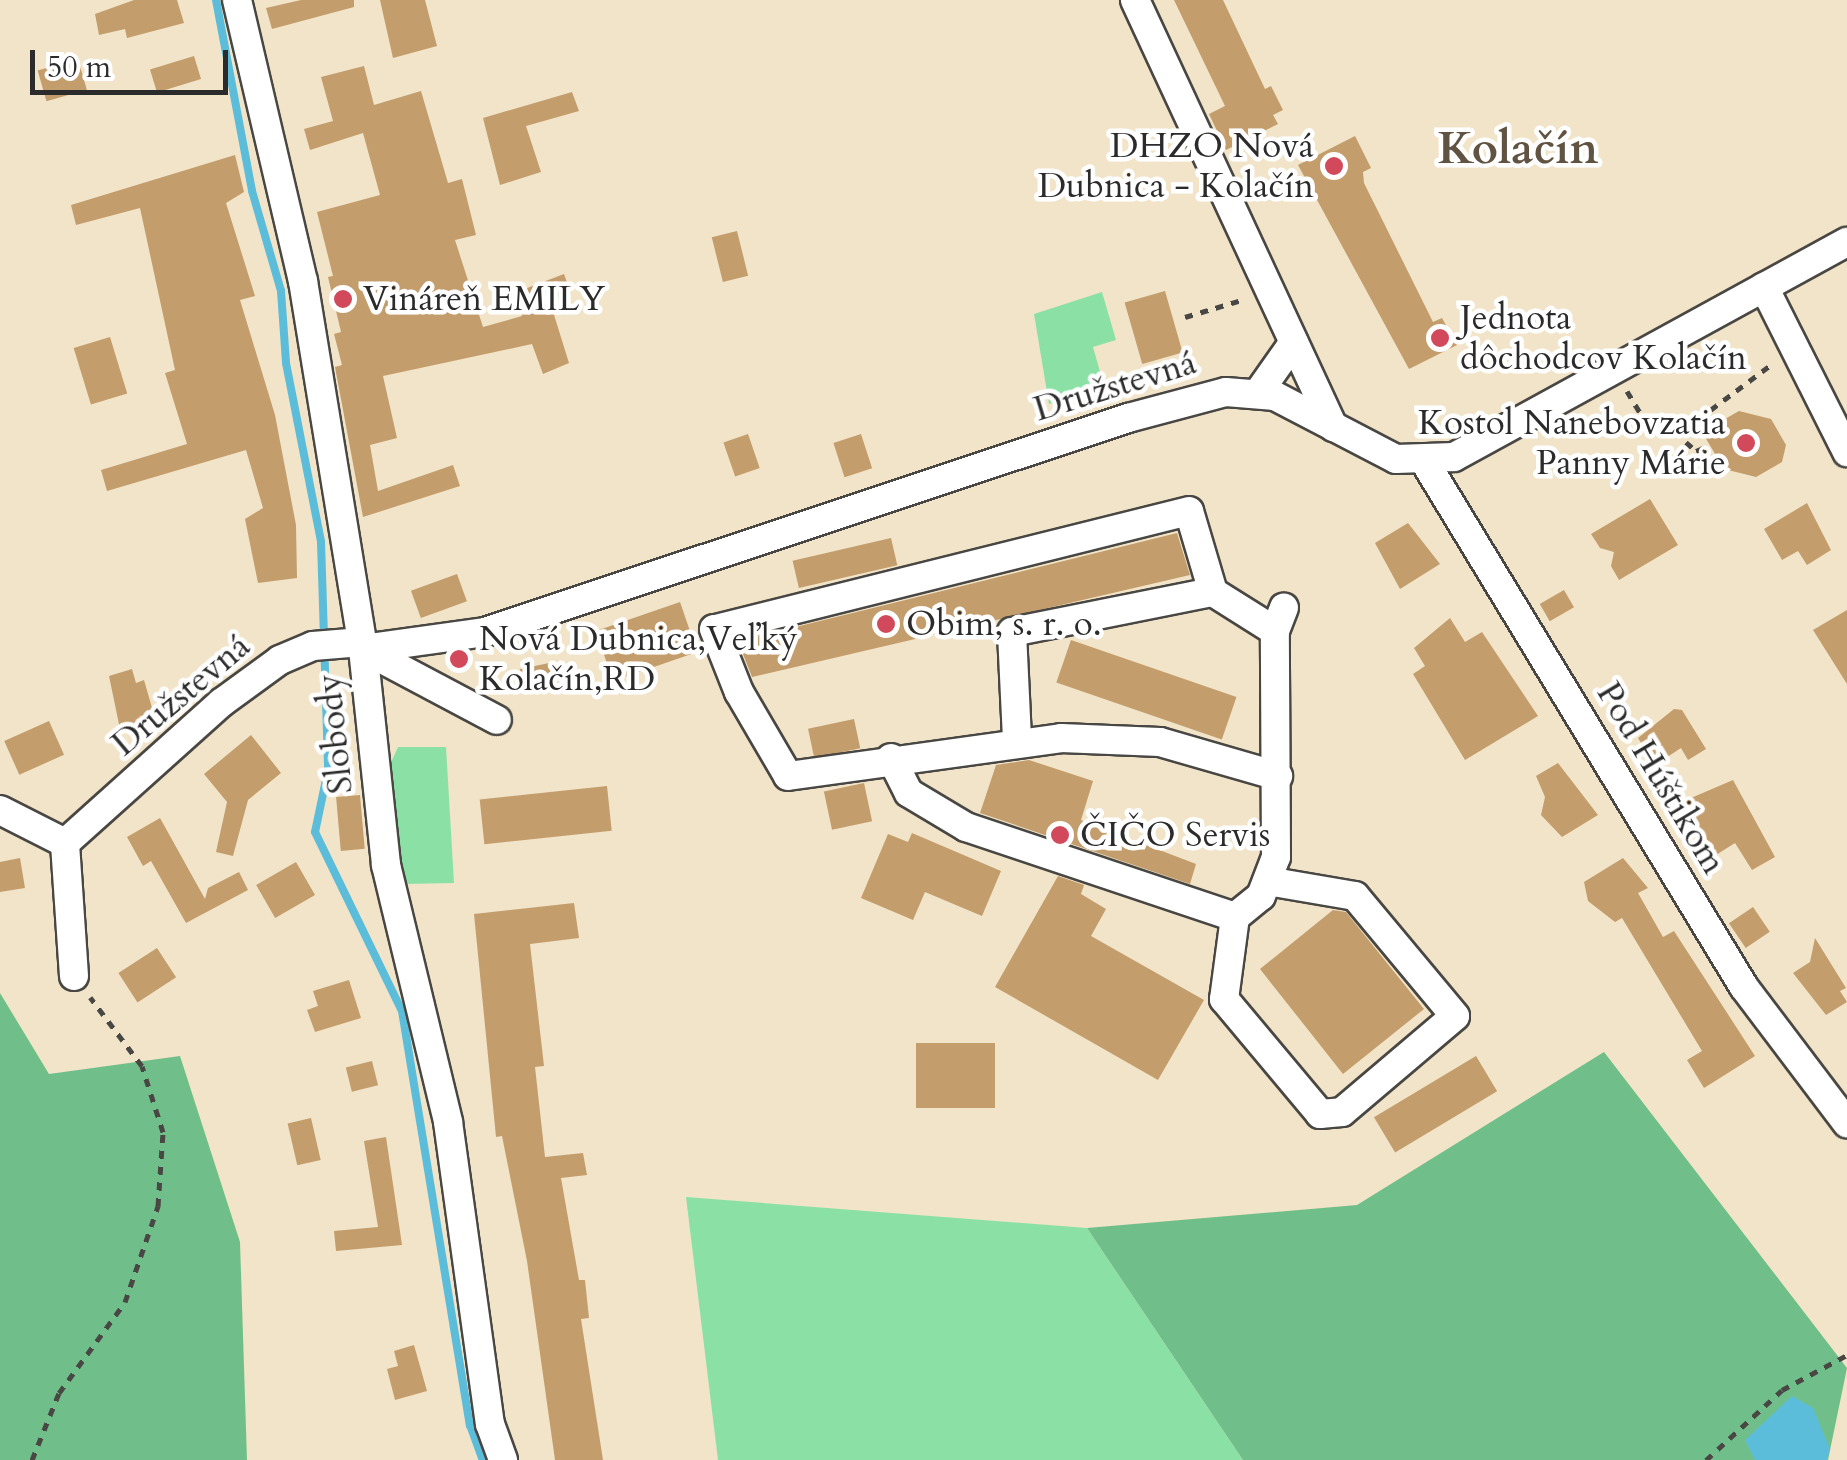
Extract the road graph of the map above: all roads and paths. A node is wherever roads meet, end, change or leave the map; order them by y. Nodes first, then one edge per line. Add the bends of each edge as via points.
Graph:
1 (237, 0) edge
2 (1135, 0) edge
3 (1847, 242) edge
4 (1764, 288) junction
5 (1271, 291) junction
6 (1184, 317) dead end
7 (1294, 342) junction
8 (1796, 349) junction
9 (1258, 393) junction
10 (1628, 393) dead end
11 (1704, 414) junction
12 (1713, 426) dead end
13 (1333, 427) junction
14 (1685, 428) junction
15 (1710, 446) dead end
16 (1847, 452) edge
17 (1425, 462) junction
18 (1213, 592) junction
19 (343, 645) junction
20 (496, 720) dead end
21 (1017, 739) junction
22 (891, 758) junction
23 (1278, 776) junction
24 (0, 810) edge
25 (65, 843) junction
26 (1267, 880) junction
27 (1235, 917) junction
28 (74, 976) joint
29 (1847, 1123) edge
30 (1847, 1355) edge
31 (32, 1460) edge
32 (503, 1460) edge
33 (1706, 1460) edge

1 - 19 street, Slobody via 303,281
2 - 5 street
3 - 4 street
4 - 8 street
4 - 17 street via 1482,446
5 - 6 path
5 - 7 street
7 - 9 street
7 - 13 street
8 - 11 path
8 - 16 street
9 - 13 street, Družstevná
9 - 19 street, Družstevná via 1226,392 1128,418 485,632
10 - 14 path via 1642,416
11 - 12 path
11 - 14 path
13 - 17 street, Družstevná via 1396,459
14 - 15 path via 1696,452
17 - 29 street, Pod Húštikom via 1744,987
18 - 21 street via 1012,632
18 - 22 street via 1189,511 714,629 739,692 788,776
18 - 23 street via 1279,620
19 - 20 street
19 - 25 street, Družstevná via 280,660 221,703
19 - 32 street, Slobody via 386,865 448,1122 490,1424
21 - 22 street
21 - 23 street via 1160,742
22 - 27 street via 909,793 966,827
23 - 26 street via 1276,857
24 - 25 street
25 - 28 street
26 - 27 street via 1262,896
26 - 27 street via 1355,896 1454,1016 1342,1112 1320,1114 1224,998
28 - 31 path via 142,1066 163,1132 158,1206 125,1302 59,1393
30 - 33 path via 1782,1390

